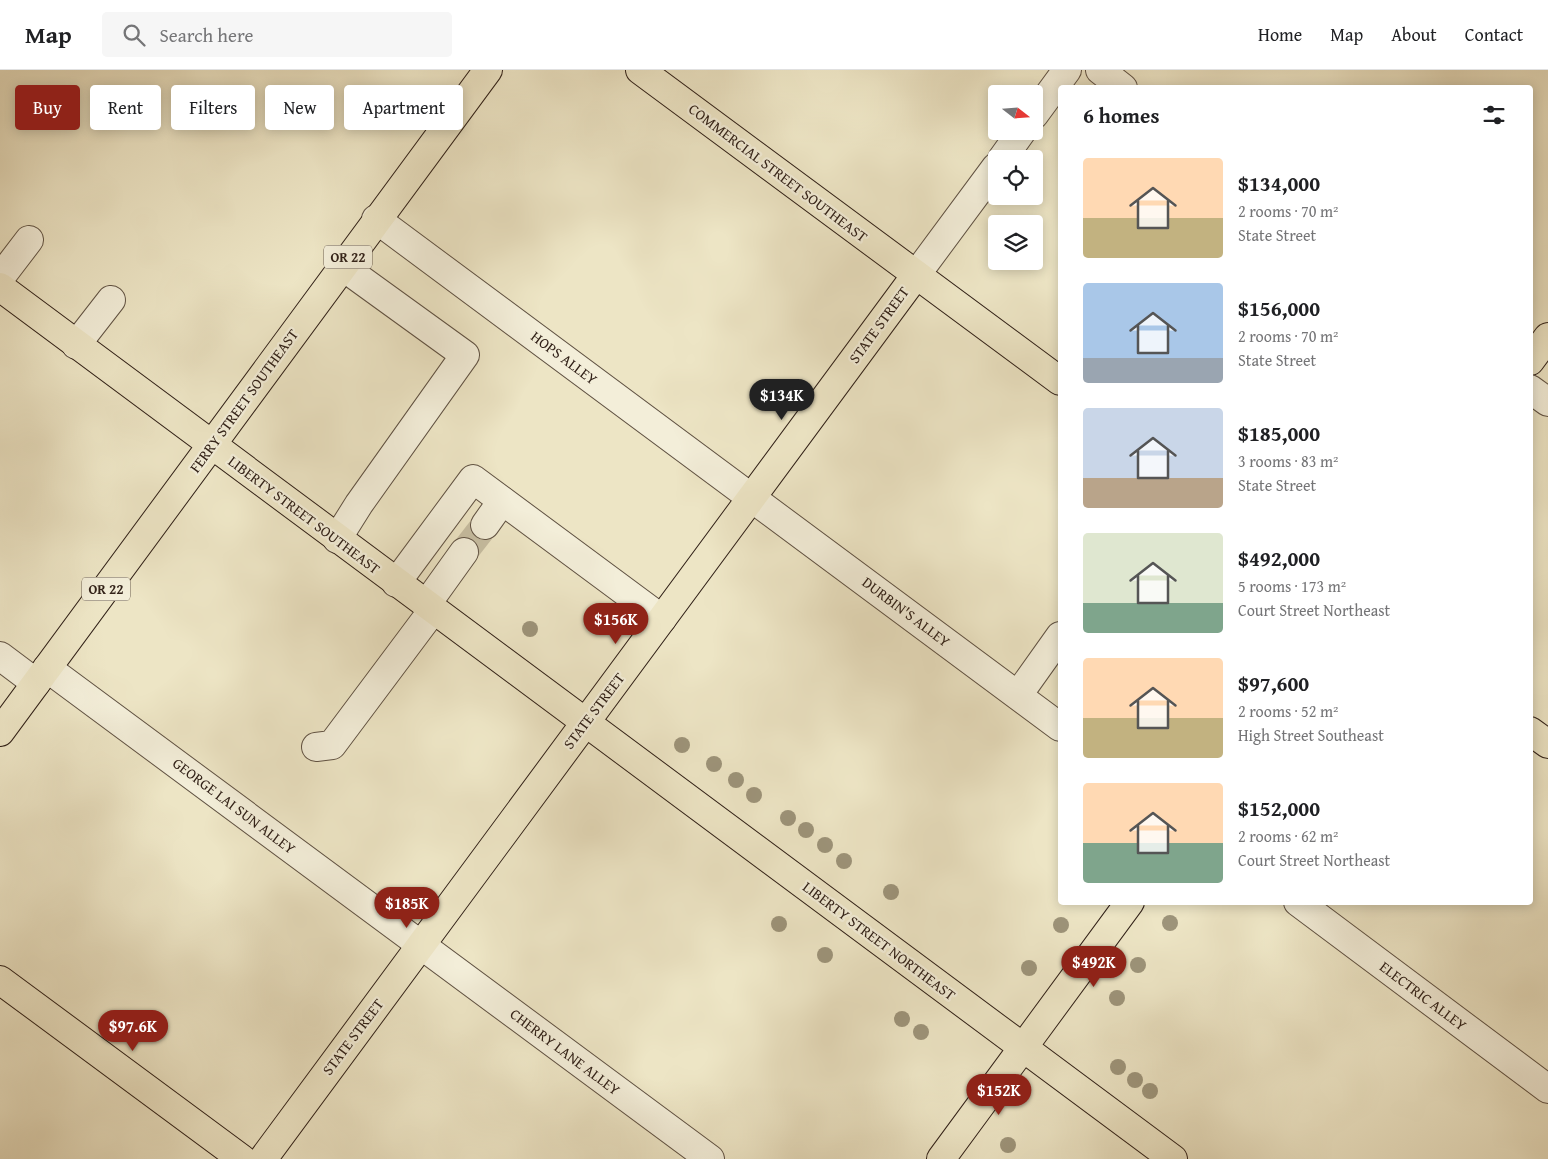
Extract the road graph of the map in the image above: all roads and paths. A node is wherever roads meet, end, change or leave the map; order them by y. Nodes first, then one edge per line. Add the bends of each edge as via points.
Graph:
1 (488, 70) edge
2 (640, 70) edge
3 (1067, 70) edge
4 (1100, 70) edge
5 (1120, 85) edge
6 (1043, 103) edge
7 (988, 177) edge
8 (376, 219) junction
9 (29, 240) dead end
10 (342, 266) junction
11 (916, 275) junction
12 (0, 278) edge
13 (0, 288) edge
14 (111, 300) dead end
15 (1548, 337) edge
16 (76, 345) junction
17 (1533, 357) edge
18 (1058, 381) edge
19 (1533, 391) edge
20 (1548, 402) edge
21 (212, 446) junction
22 (752, 498) junction
23 (502, 501) junction
24 (484, 525) tunnel mouth
25 (337, 539) junction
26 (464, 552) tunnel mouth
27 (396, 582) junction
28 (429, 608) junction
29 (662, 619) junction
30 (1058, 639) edge
31 (0, 656) edge
32 (42, 675) junction
33 (1018, 695) junction
34 (585, 723) junction
35 (1058, 725) edge
36 (0, 732) edge
37 (1533, 732) edge
38 (1548, 744) edge
39 (316, 747) dead end
40 (1128, 905) edge
41 (1302, 905) edge
42 (421, 945) junction
43 (0, 980) edge
44 (1023, 1048) junction
45 (1548, 1089) edge
46 (242, 1159) edge
47 (263, 1159) edge
48 (710, 1159) edge
49 (941, 1159) edge
50 (1173, 1159) edge

1 - 8 main road, FERRY STREET SOUTHEAST / OR 22
2 - 11 main road, COMMERCIAL STREET SOUTHEAST
3 - 6 street
4 - 5 street
7 - 11 street, STATE STREET
8 - 10 main road, FERRY STREET SOUTHEAST / OR 22
8 - 22 street, HOPS ALLEY
9 - 12 street
10 - 21 main road, FERRY STREET SOUTHEAST / OR 22
10 - 25 street via 465,355
11 - 18 main road, COMMERCIAL STREET SOUTHEAST
11 - 22 main road, STATE STREET
13 - 16 main road, LIBERTY STREET SOUTHEAST
14 - 16 street
15 - 17 main road
16 - 21 main road, LIBERTY STREET SOUTHEAST
19 - 20 street
21 - 25 main road, LIBERTY STREET SOUTHEAST
21 - 32 main road, FERRY STREET SOUTHEAST / OR 22
22 - 29 main road, STATE STREET
22 - 33 street, DURBIN'S ALLEY
23 - 24 street
23 - 27 street via 473,478
23 - 29 street
25 - 27 main road, LIBERTY STREET SOUTHEAST
26 - 28 street
27 - 28 main road, LIBERTY STREET SOUTHEAST
28 - 34 main road, LIBERTY STREET SOUTHEAST
28 - 39 street via 332,745
29 - 34 main road, STATE STREET
30 - 33 street
31 - 32 street, GEORGE LAI SUN ALLEY
32 - 36 main road, FERRY STREET SOUTHEAST / OR 22
32 - 42 street, GEORGE LAI SUN ALLEY
33 - 35 street, DURBIN'S ALLEY
34 - 42 main road, STATE STREET
34 - 44 main road, LIBERTY STREET NORTHEAST
37 - 38 main road
40 - 44 main road
41 - 45 street, ELECTRIC ALLEY
42 - 47 main road, STATE STREET
42 - 48 street, CHERRY LANE ALLEY
43 - 46 main road
44 - 49 main road
44 - 50 main road, LIBERTY STREET NORTHEAST

